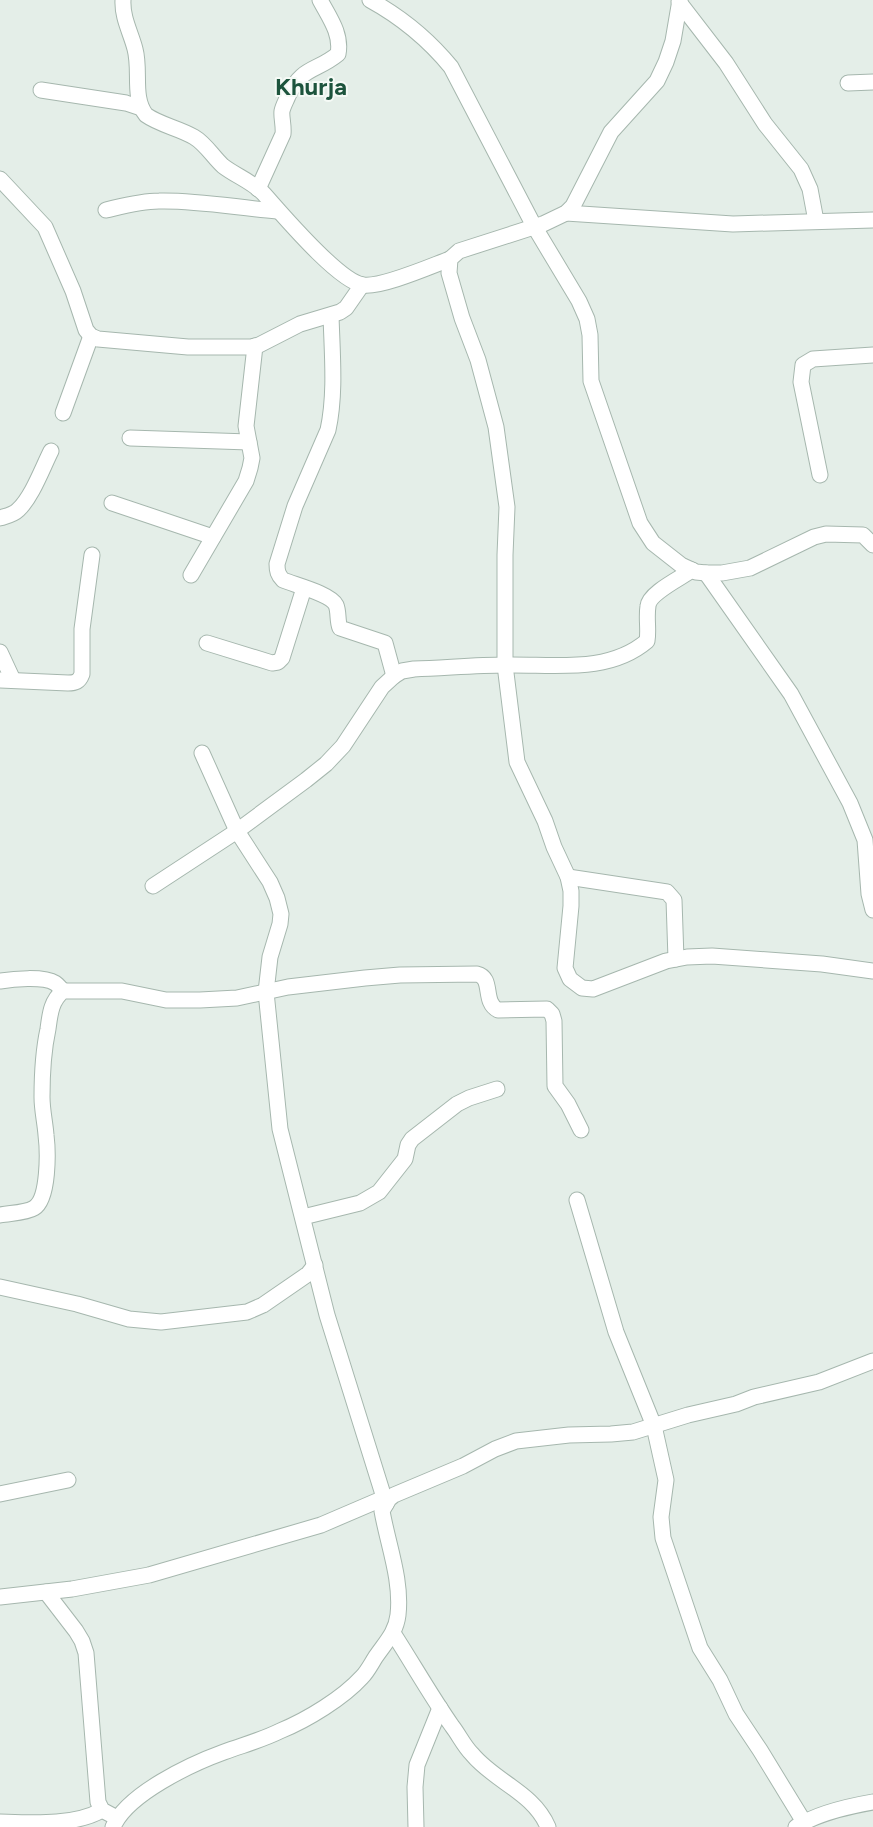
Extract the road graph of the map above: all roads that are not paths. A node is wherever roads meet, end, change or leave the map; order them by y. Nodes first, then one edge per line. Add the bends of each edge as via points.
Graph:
1 (122, 0) edge
2 (320, 0) edge
3 (370, 0) edge
4 (679, 1) edge
5 (873, 82) edge
6 (848, 83) dead end
7 (41, 90) dead end
8 (140, 108) junction
9 (0, 179) edge
10 (258, 188) junction
11 (106, 210) dead end
12 (278, 211) junction
13 (566, 213) junction
14 (873, 220) edge
15 (816, 221) junction
16 (534, 226) junction
17 (450, 259) junction
18 (362, 285) junction
19 (330, 315) junction
20 (91, 336) junction
21 (255, 346) junction
22 (873, 355) edge
23 (63, 413) dead end
24 (130, 438) dead end
25 (249, 442) junction
26 (50, 451) dead end
27 (820, 475) dead end
28 (112, 503) dead end
29 (0, 518) edge
30 (213, 537) junction
31 (873, 545) edge
32 (92, 555) dead end
33 (699, 572) junction
34 (191, 575) dead end
35 (304, 588) junction
36 (207, 643) dead end
37 (0, 652) edge
38 (505, 665) junction
39 (394, 676) junction
40 (7, 680) edge
41 (202, 752) dead end
42 (237, 831) junction
43 (568, 877) junction
44 (153, 886) dead end
45 (873, 910) edge
46 (676, 959) junction
47 (873, 971) edge
48 (0, 981) edge
49 (63, 991) junction
50 (266, 992) junction
51 (497, 1088) dead end
52 (581, 1130) dead end
53 (577, 1200) dead end
54 (0, 1214) edge
55 (303, 1217) junction
56 (315, 1265) junction
57 (0, 1287) edge
58 (873, 1361) edge
59 (654, 1426) junction
60 (68, 1480) dead end
61 (0, 1494) edge
62 (385, 1501) junction
63 (46, 1592) junction
64 (0, 1597) edge
65 (393, 1633) junction
66 (440, 1708) junction
67 (873, 1802) edge
68 (102, 1810) junction
69 (0, 1822) edge
70 (115, 1822) edge
71 (800, 1824) edge
72 (416, 1827) edge
73 (548, 1827) edge

1 - 8 street via 136,50
2 - 10 street via 336,29 338,54 303,74 291,90 282,111 283,134
3 - 16 street via 393,12 440,53 451,67
4 - 13 street via 673,41 657,81 611,132 573,206
4 - 15 street via 726,62 765,124 801,169 810,189
5 - 6 street
7 - 8 street
8 - 10 street via 151,118 193,136 222,165
9 - 20 street via 45,227
10 - 12 street
11 - 12 street via 157,201 178,201
12 - 18 street via 331,265
13 - 15 street via 733,224
13 - 16 street
14 - 15 street
16 - 17 street via 459,251
16 - 33 street via 587,318 591,381 640,523 652,543 680,565
17 - 18 street via 382,284
17 - 38 street via 449,273 480,368 498,437 507,507
18 - 19 street via 346,308
19 - 21 street via 300,324
19 - 35 street via 332,375 328,430 295,506 277,564 283,580
20 - 21 street via 188,347
20 - 23 street
21 - 25 street via 246,426
22 - 27 street via 813,360 802,365 801,382
24 - 25 street
25 - 30 street via 252,458 246,481
26 - 29 street via 27,498 18,510
28 - 30 street
30 - 34 street
31 - 33 street via 863,535 826,534 750,568 722,574
32 - 40 street via 79,680 75,683
33 - 38 street via 656,593 649,600 647,641 616,660 587,665
33 - 45 street via 792,694 850,803 865,840
35 - 36 street via 278,662 272,663
35 - 39 street via 334,602 340,628 385,643
37 - 40 street
38 - 39 street via 414,669
38 - 43 street via 518,762
39 - 42 street via 382,687 343,746 326,764
41 - 42 street
42 - 44 street
42 - 50 street via 270,882 280,914 268,964
43 - 46 street via 667,892 674,900
43 - 46 street via 571,906 565,968 570,979 582,988 593,989
46 - 47 street via 712,956
48 - 49 street via 17,978 49,981
49 - 50 street via 122,990 166,1000 237,998
49 - 54 street via 52,1006 42,1057 47,1159 43,1194 32,1209
50 - 52 street via 400,975 482,975 494,1008 547,1009 552,1014 555,1086
50 - 55 street via 280,1130
51 - 55 street via 458,1104 412,1138 405,1159 379,1192 360,1203
53 - 59 street via 616,1332
55 - 56 street
56 - 57 street via 308,1274 263,1305 247,1312 161,1322 129,1319
56 - 62 street via 327,1315
58 - 59 street via 819,1382
59 - 62 street via 633,1432 516,1441
59 - 71 street via 666,1480 661,1517 663,1538 688,1618 700,1648
60 - 61 street
62 - 63 street via 321,1526 149,1576
62 - 65 street via 382,1511 398,1588 398,1617
63 - 64 street
63 - 68 street via 76,1631 86,1653 98,1802
65 - 66 street
65 - 70 street via 362,1676 346,1692 282,1731 223,1752 148,1790 129,1804
66 - 72 street via 417,1765
66 - 73 street via 472,1754 535,1806
67 - 71 street
68 - 69 street via 80,1819
68 - 70 street

